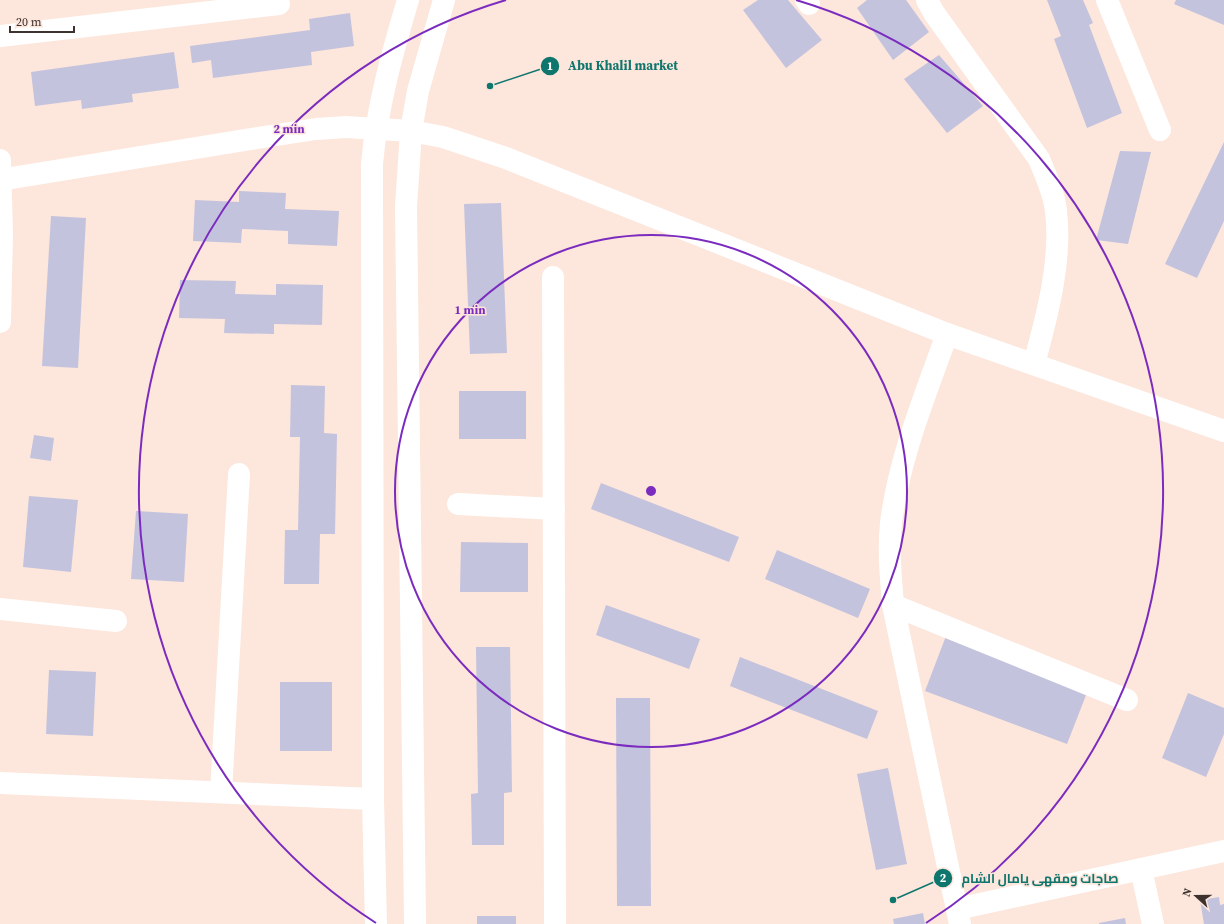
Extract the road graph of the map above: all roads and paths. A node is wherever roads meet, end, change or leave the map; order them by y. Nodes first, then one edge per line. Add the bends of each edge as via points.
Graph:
1 (408, 0) edge
2 (444, 0) edge
3 (927, 0) edge
4 (1107, 0) edge
5 (279, 4) dead end
6 (0, 36) edge
7 (376, 127) junction
8 (1160, 130) dead end
9 (411, 131) junction
10 (1, 173) edge
11 (553, 277) dead end
12 (0, 322) edge
13 (947, 334) junction
14 (1034, 364) junction
15 (1224, 431) edge
16 (238, 474) dead end
17 (458, 504) dead end
18 (554, 509) junction
19 (893, 605) junction
20 (0, 609) edge
21 (116, 621) dead end
22 (1126, 700) dead end
23 (0, 783) edge
24 (221, 792) junction
25 (373, 799) junction
26 (1224, 851) edge
27 (1142, 869) junction
28 (958, 917) edge
29 (376, 924) edge
30 (415, 924) edge
31 (555, 924) edge
32 (1152, 924) edge

1 - 7 street via 384,84
2 - 9 street via 420,83
3 - 14 street via 1039,159 1050,184 1056,210 1058,237 1050,296
4 - 8 street
5 - 6 street
7 - 9 street
7 - 10 street via 316,129
7 - 25 street via 372,164
9 - 13 street via 443,137 500,156
9 - 30 street via 406,207
10 - 12 street
11 - 18 street
13 - 14 street
13 - 19 street via 915,424 896,492 889,556
14 - 15 street
16 - 24 street
17 - 18 street
18 - 31 street
19 - 22 street
19 - 28 street
20 - 21 street
23 - 24 street
24 - 25 street
25 - 29 street
26 - 27 street
27 - 28 street
27 - 32 street

